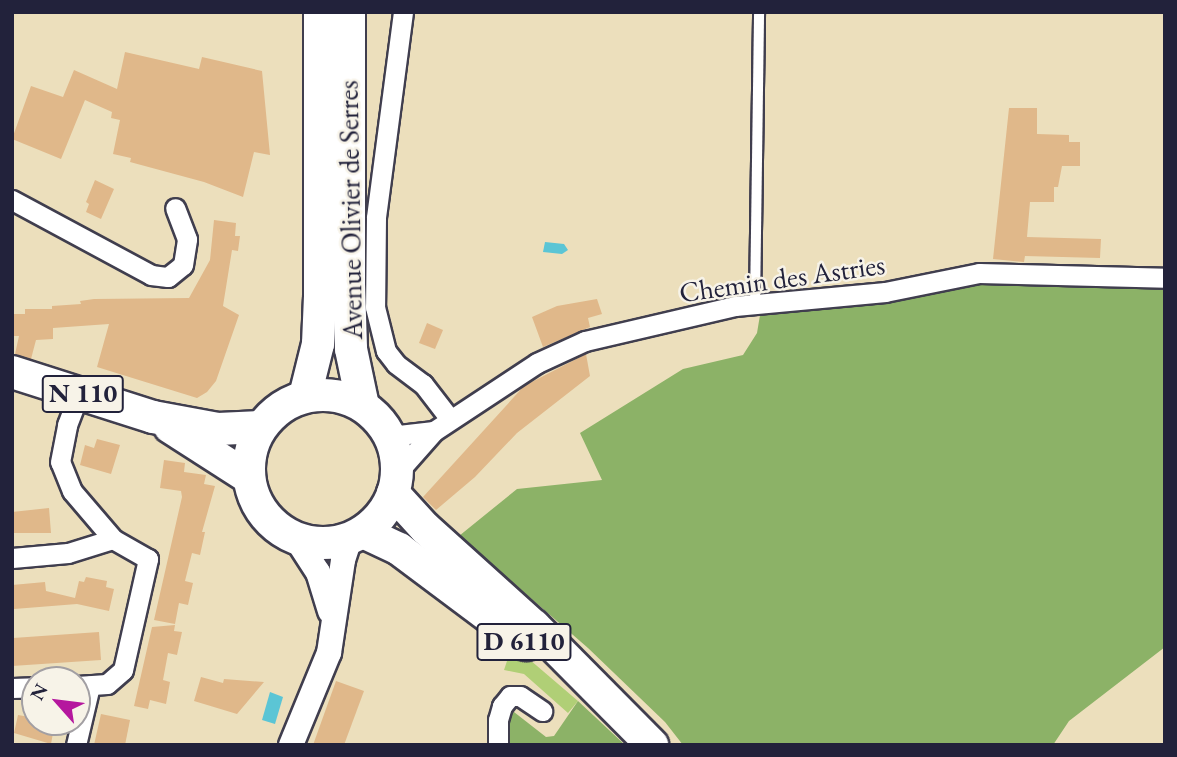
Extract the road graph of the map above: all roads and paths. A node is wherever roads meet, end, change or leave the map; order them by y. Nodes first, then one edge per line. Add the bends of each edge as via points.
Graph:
1 (320, 12) edge
2 (349, 12) edge
3 (403, 12) edge
4 (759, 12) edge
5 (12, 201) edge
6 (175, 208) dead end
7 (1165, 278) edge
8 (755, 304) junction
9 (12, 372) edge
10 (79, 393) junction
11 (305, 396) junction
12 (363, 406) junction
13 (153, 417) junction
14 (450, 419) junction
15 (261, 427) junction
16 (433, 431) junction
17 (390, 436) junction
18 (248, 477) junction
19 (395, 483) junction
20 (357, 535) junction
21 (113, 539) junction
22 (298, 540) junction
23 (12, 558) edge
24 (333, 622) junction
25 (586, 682) junction
26 (91, 685) edge
27 (542, 711) dead end
28 (292, 745) edge
29 (498, 745) edge
30 (652, 745) edge

1 - 11 main road, Avenue Olivier de Serres via 320,296 318,344
2 - 12 main road, Avenue Olivier de Serres via 348,284 351,349
3 - 14 street via 376,218 375,307 386,351 423,384
4 - 8 lane
5 - 6 street via 150,275 168,277 183,265 187,239
7 - 8 street, Chemin des Astries via 979,274 885,292
8 - 14 street, Chemin des Astries via 585,341 537,363
9 - 10 main road, N 110
10 - 13 main road, N 110
10 - 21 street via 60,462 72,491
11 - 12 main road via 335,396
11 - 15 main road via 288,403
12 - 17 main road
13 - 15 main road, N 110 via 218,429
13 - 18 main road, N 110
14 - 16 street, Chemin des Astries
15 - 18 main road via 248,460
16 - 17 street, Chemin des Astries
16 - 19 street, Chemin des Astries
17 - 19 main road via 396,454
18 - 22 main road via 264,516
19 - 20 main road via 382,515
19 - 25 main road, D 6110 via 425,528 534,626
20 - 22 main road via 333,543
20 - 24 street via 343,560
20 - 25 main road, D 6110 via 399,549 531,648
21 - 23 street via 68,554
21 - 26 street via 148,559 123,670 107,684
22 - 24 street via 324,583
24 - 28 street via 329,653
25 - 30 main road, D 6110
27 - 29 street via 520,696 510,696 498,720

